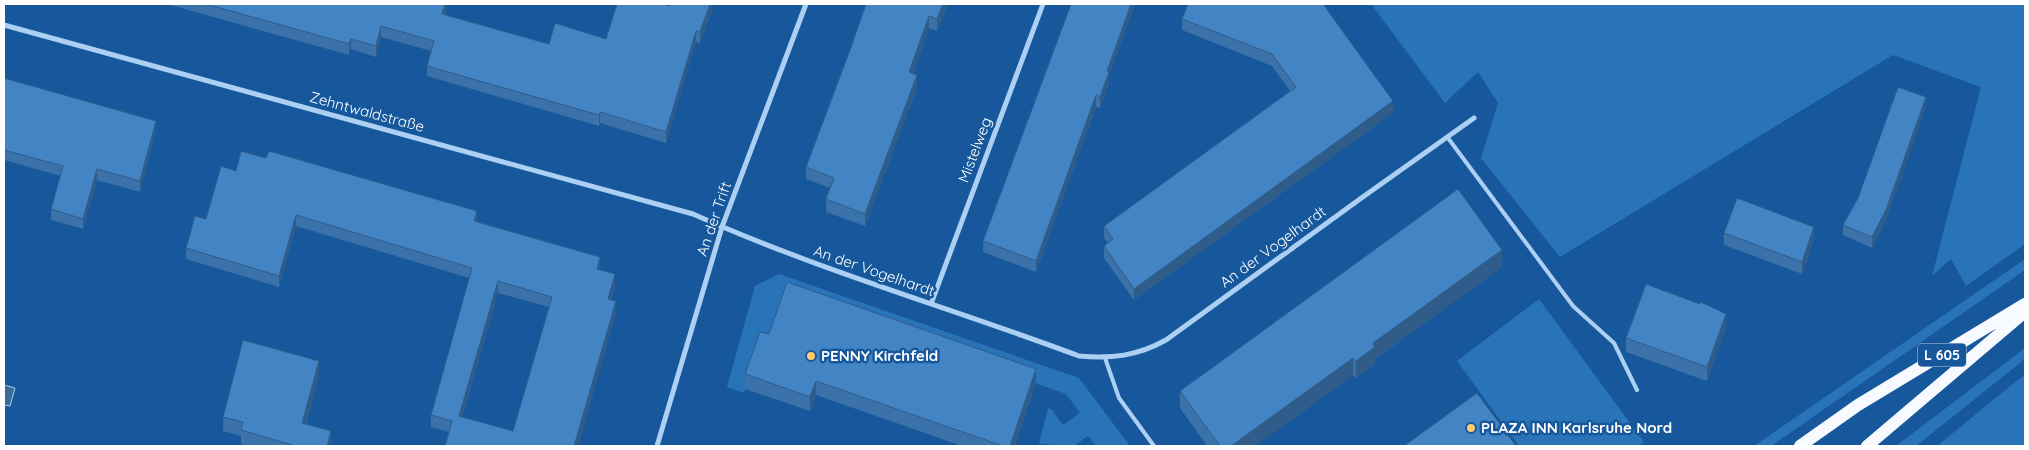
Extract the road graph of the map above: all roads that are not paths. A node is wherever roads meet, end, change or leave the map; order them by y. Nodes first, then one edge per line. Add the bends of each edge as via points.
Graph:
1 (806, 4) edge
2 (1043, 4) edge
3 (4, 25) edge
4 (1474, 118) dead end
5 (1448, 138) junction
6 (722, 227) junction
7 (931, 304) junction
8 (2025, 304) edge
9 (2025, 312) edge
10 (1105, 358) junction
11 (1637, 390) dead end
12 (657, 446) edge
13 (1154, 446) edge
14 (1800, 446) edge
15 (1867, 446) edge

1 - 6 street, An der Trift
2 - 7 street, Mistelweg
3 - 6 street, Zehntwaldstraße via 693,214
4 - 5 street, An der Vogelhardt
5 - 10 street, An der Vogelhardt via 1166,340 1140,352
5 - 11 lane via 1573,306 1614,343
6 - 7 street, An der Vogelhardt
6 - 12 street, An der Trift
7 - 10 street, An der Vogelhardt via 1079,356
8 - 14 main road, L 605 via 1858,405
9 - 15 main road, L 605
10 - 13 lane via 1119,398

